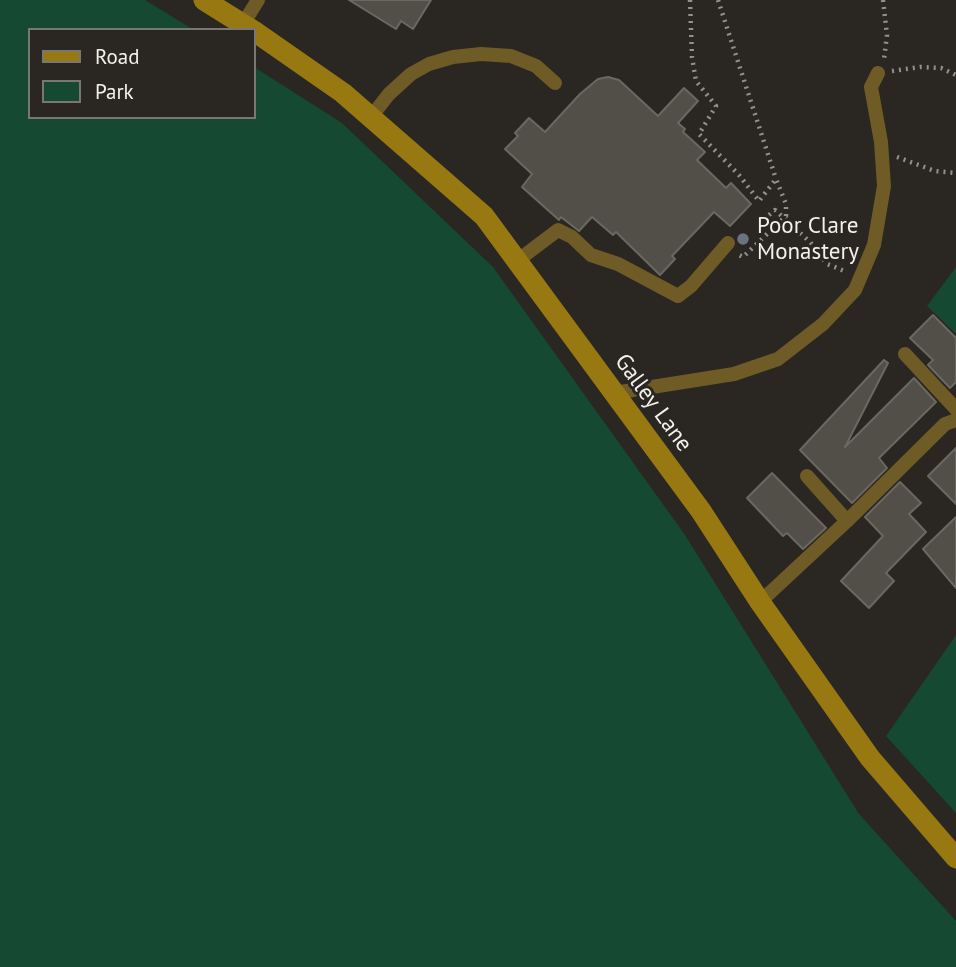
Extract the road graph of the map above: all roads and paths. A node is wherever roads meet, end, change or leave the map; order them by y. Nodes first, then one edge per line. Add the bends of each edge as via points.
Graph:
1 (204, 0) edge
2 (258, 0) edge
3 (690, 0) edge
4 (718, 0) edge
5 (883, 0) edge
6 (250, 28) edge
7 (256, 32) edge
8 (878, 73) junction
9 (956, 75) edge
10 (555, 83) dead end
11 (370, 117) junction
12 (882, 154) junction
13 (956, 173) edge
14 (776, 179) junction
15 (769, 215) dead end
16 (784, 218) junction
17 (728, 243) joint
18 (517, 261) junction
19 (861, 275) junction
20 (905, 354) dead end
21 (614, 393) junction
22 (956, 409) edge
23 (956, 420) edge
24 (807, 476) dead end
25 (847, 522) junction
26 (760, 602) junction
27 (956, 858) edge

1 - 6 street, Galley Lane
2 - 6 lane
3 - 14 path via 696,81 716,106 699,134 759,201
4 - 14 path
5 - 8 path via 886,54
7 - 11 street, Galley Lane
8 - 9 path via 920,67 941,68
8 - 12 lane via 871,87
10 - 11 lane via 536,66 511,56 453,57 411,74
11 - 18 street, Galley Lane via 484,216
12 - 13 path via 935,172
12 - 19 lane via 884,186 874,245
14 - 16 path via 786,204
15 - 16 path via 775,210
16 - 17 path via 743,257
16 - 19 path via 827,264
17 - 18 lane via 678,296 618,264 590,255 558,229
18 - 21 street, Galley Lane
19 - 21 lane via 855,290 823,324 778,359 734,374
20 - 22 lane
21 - 26 street, Galley Lane via 701,511
23 - 25 lane via 945,424
24 - 25 lane
25 - 26 lane
26 - 27 street, Galley Lane via 870,758

